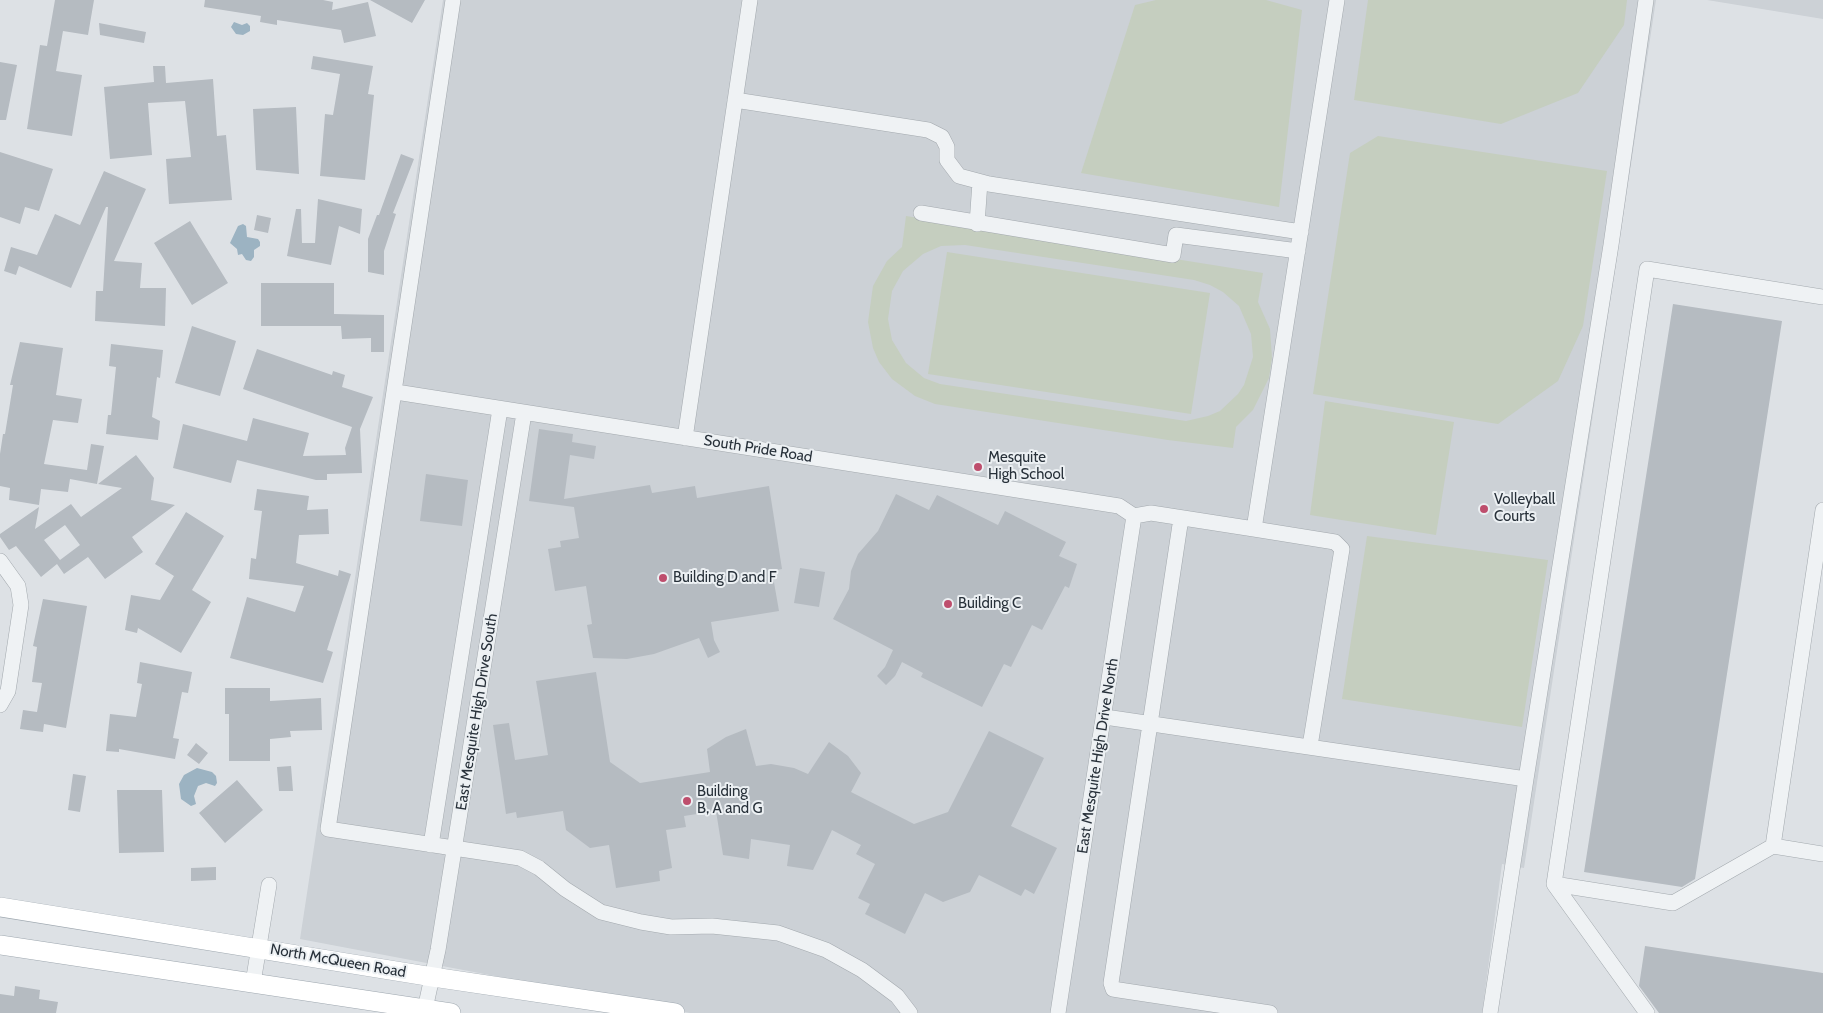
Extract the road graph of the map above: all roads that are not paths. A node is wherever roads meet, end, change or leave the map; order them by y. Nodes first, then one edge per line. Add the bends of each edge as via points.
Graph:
1 (453, 0) edge
2 (750, 0) edge
3 (1337, 0) edge
4 (1646, 0) edge
5 (735, 100) junction
6 (980, 182) junction
7 (921, 213) dead end
8 (977, 224) junction
9 (1301, 232) junction
10 (1298, 252) junction
11 (1823, 297) edge
12 (396, 392) junction
13 (500, 409) junction
14 (524, 413) junction
15 (684, 438) junction
16 (1823, 510) edge
17 (1134, 516) junction
18 (1181, 518) junction
19 (1254, 529) junction
20 (0, 561) edge
21 (0, 704) edge
22 (1105, 717) junction
23 (1149, 723) junction
24 (1310, 746) junction
25 (1526, 779) junction
26 (431, 845) junction
27 (1773, 846) junction
28 (454, 849) junction
29 (1823, 854) edge
30 (1554, 884) junction
31 (269, 885) dead end
32 (0, 907) edge
33 (0, 945) edge
34 (259, 947) junction
35 (433, 977) junction
36 (253, 983) junction
37 (425, 1009) junction
38 (451, 1013) edge
39 (675, 1013) edge
40 (910, 1013) edge
41 (1058, 1013) edge
42 (1270, 1013) edge
43 (1490, 1013) edge
44 (1647, 1013) edge

1 - 12 street
2 - 5 street
3 - 9 street
4 - 25 street via 1610,254
5 - 6 street via 928,130 942,137 947,147 947,160 959,176
5 - 15 street
6 - 8 street
6 - 9 street
7 - 8 street
8 - 10 street via 1173,255 1176,235
9 - 10 street
10 - 19 street
11 - 30 street via 1647,269
12 - 13 street, South Pride Road
12 - 26 street via 328,829
13 - 14 street, South Pride Road
13 - 26 street
14 - 15 street, South Pride Road
14 - 28 street, East Mesquite High Drive South
15 - 17 street, South Pride Road via 1120,506
16 - 27 street
17 - 18 street via 1151,513
17 - 22 street, East Mesquite High Drive North
18 - 19 street
18 - 23 street
19 - 24 street via 1335,542 1342,549
20 - 21 street via 18,586 21,605 8,691
22 - 23 street
22 - 41 street, East Mesquite High Drive North
23 - 24 street
23 - 42 street via 1110,983 1114,989
24 - 25 street
25 - 43 street
26 - 28 street
27 - 29 street
27 - 30 street via 1673,903
28 - 35 street, East Mesquite High Drive South
28 - 40 street via 520,858 601,912 671,926 712,926 778,933 826,950 862,970 897,996
30 - 44 street
31 - 34 street
32 - 34 main road, North McQueen Road
33 - 36 main road
34 - 35 main road, North McQueen Road
34 - 36 street
35 - 37 street, East Mesquite High Drive South
35 - 39 main road, North McQueen Road
36 - 37 main road
37 - 38 main road

